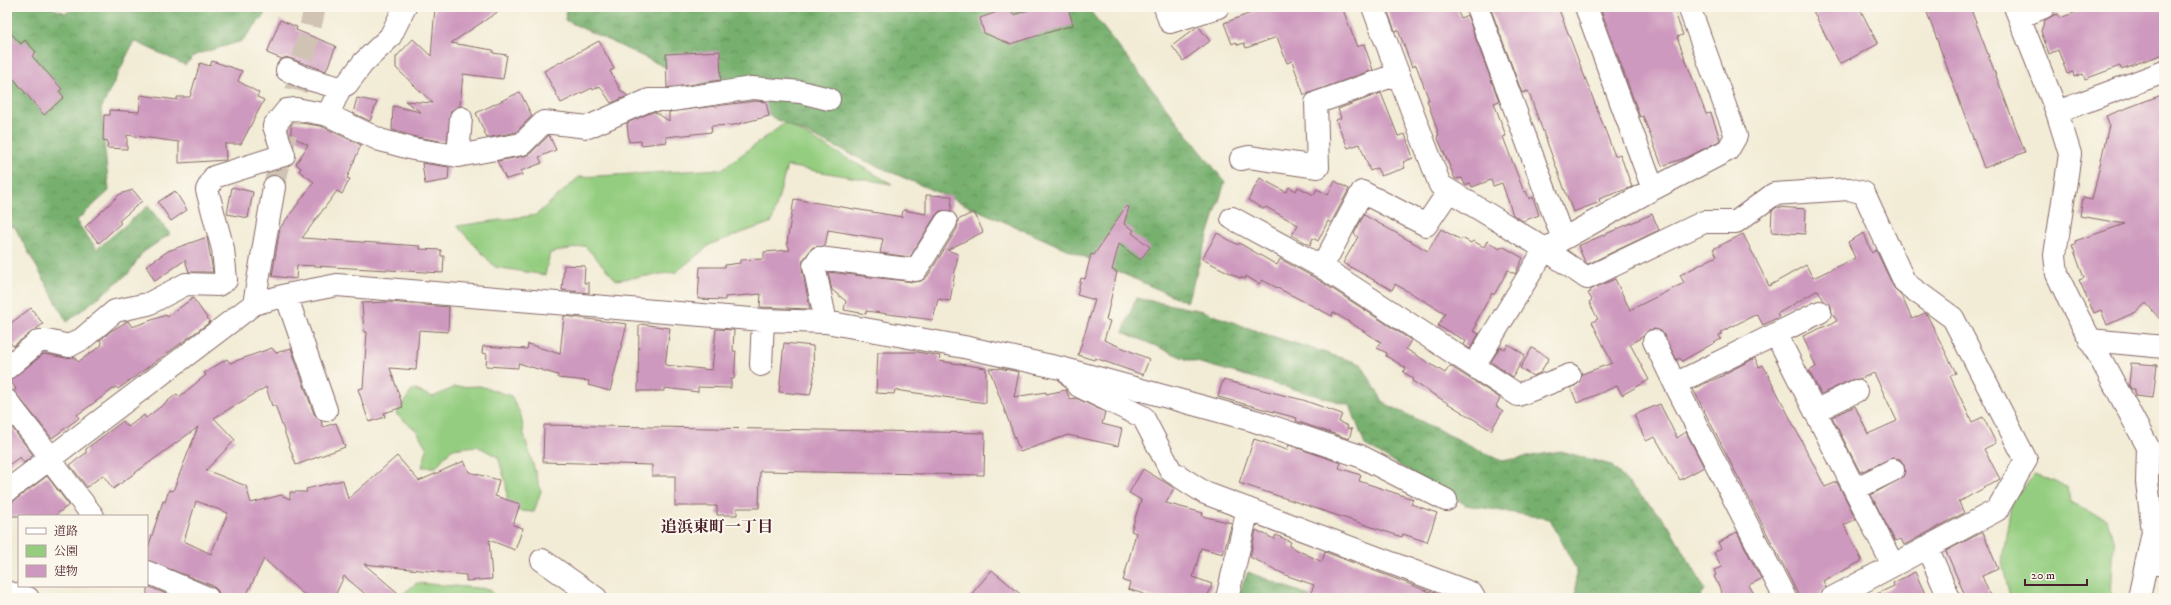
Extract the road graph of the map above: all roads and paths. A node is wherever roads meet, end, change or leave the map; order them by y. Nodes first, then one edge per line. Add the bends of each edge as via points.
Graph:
1 (405, 7) edge
2 (1164, 7) edge
3 (1218, 7) edge
4 (1373, 7) edge
5 (1477, 7) edge
6 (1586, 7) edge
7 (1689, 7) edge
8 (2044, 7) edge
9 (2017, 12) edge
10 (286, 70) dead end
11 (2164, 72) edge
12 (1398, 74) junction
13 (340, 88) junction
14 (829, 99) dead end
15 (2057, 112) junction
16 (328, 116) junction
17 (461, 118) dead end
18 (458, 156) junction
19 (1241, 159) dead end
20 (274, 187) tunnel mouth
21 (1653, 188) junction
22 (1449, 191) junction
23 (1232, 218) dead end
24 (946, 222) dead end
25 (1554, 244) junction
26 (1322, 268) junction
27 (286, 296) junction
28 (254, 304) junction
29 (1820, 312) dead end
30 (763, 320) junction
31 (826, 322) junction
32 (1776, 334) junction
33 (2090, 340) junction
34 (1654, 342) dead end
35 (2164, 345) edge
36 (760, 365) dead end
37 (1474, 366) junction
38 (7, 368) edge
39 (1065, 369) junction
40 (1570, 375) dead end
41 (1675, 384) junction
42 (1856, 391) dead end
43 (7, 401) edge
44 (326, 410) dead end
45 (1815, 411) junction
46 (2156, 447) edge
47 (51, 459) junction
48 (1892, 470) dead end
49 (1855, 489) junction
50 (7, 491) edge
51 (1446, 500) dead end
52 (1248, 509) junction
53 (92, 515) edge
54 (1927, 547) junction
55 (542, 560) dead end
56 (2155, 564) edge
57 (1893, 565) junction
58 (148, 572) edge
59 (7, 592) edge
60 (28, 598) edge
61 (208, 598) edge
62 (596, 598) edge
63 (1227, 598) edge
64 (1474, 598) edge
65 (1785, 598) edge
66 (1832, 598) edge
67 (1949, 598) edge
68 (2139, 598) edge

1 - 13 street via 390,37 363,63 347,84
2 - 3 street via 1170,22
4 - 12 street
5 - 25 street
6 - 21 street
7 - 21 street via 1736,136 1728,150
8 - 9 street
9 - 15 street
10 - 13 street
11 - 15 street
12 - 19 street via 1316,103 1318,167 1249,157
12 - 22 street via 1440,185
13 - 16 street
14 - 18 street via 801,92 752,88 672,100 649,100 588,126 544,122 522,144
15 - 33 street via 2070,154 2055,255 2057,274
16 - 18 street via 380,140 413,149
16 - 38 street via 296,109 288,110 274,126 284,155 214,177 207,190 223,249 226,280 218,285 186,284 148,304 115,311 82,339 69,346 47,341 39,342
17 - 18 street
20 - 28 street
21 - 25 street
22 - 25 street
22 - 26 street via 1426,225 1362,192
23 - 26 street
24 - 31 street via 916,270 819,258 814,266
25 - 37 street
25 - 54 street via 1587,278 1704,222 1736,222 1774,194 1850,189 1864,193 1905,283 1953,318 2026,460 1997,510
26 - 37 street
27 - 28 street
27 - 30 street via 337,284
27 - 44 street
28 - 47 street
29 - 32 street
30 - 31 street
30 - 36 street
31 - 39 street via 964,347
32 - 41 street
32 - 45 street
33 - 35 street
33 - 46 street
34 - 41 street
37 - 40 street via 1518,395
39 - 51 street via 1255,422 1360,456
39 - 52 street via 1079,386 1143,417 1171,471 1205,493
41 - 65 street
42 - 45 street
43 - 47 street
45 - 49 street
46 - 56 street via 2147,482
47 - 50 street
47 - 53 street
48 - 49 street
49 - 57 street
52 - 63 street
52 - 64 street via 1471,593
54 - 57 street
54 - 67 street
55 - 62 street
56 - 68 street
57 - 66 street
58 - 61 street
59 - 60 street

